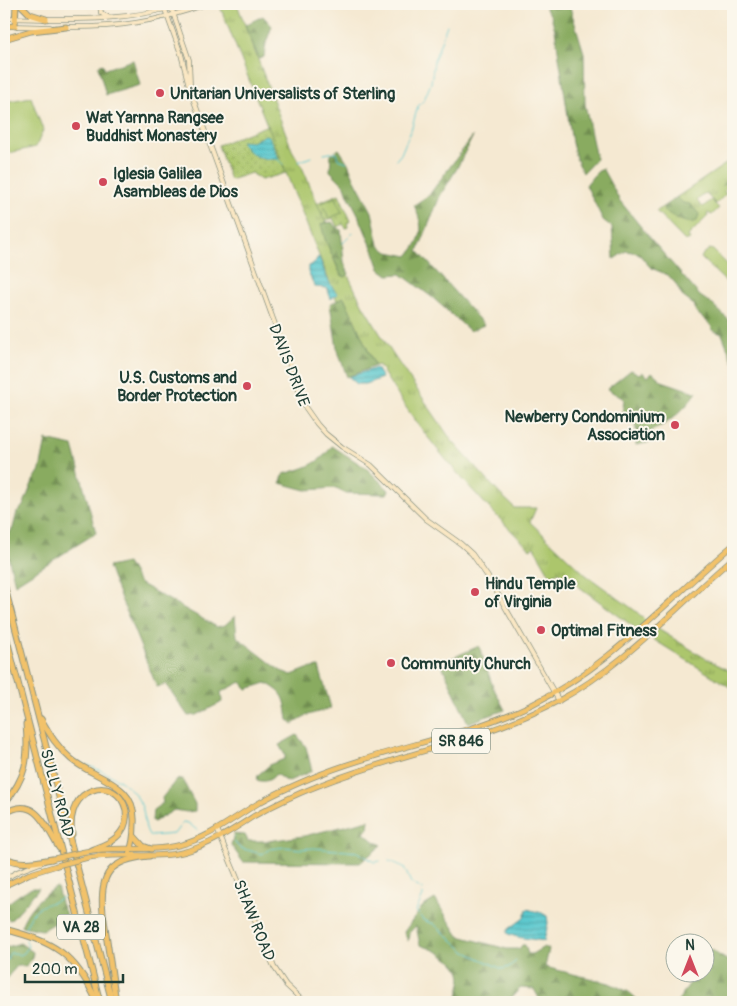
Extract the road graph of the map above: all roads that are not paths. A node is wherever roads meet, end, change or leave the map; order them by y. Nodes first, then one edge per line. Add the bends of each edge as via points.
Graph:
1 (18, 4) edge
2 (100, 4) edge
3 (163, 4) edge
4 (183, 4) edge
5 (206, 4) edge
6 (170, 6) edge
7 (165, 9) junction
8 (173, 15) junction
9 (167, 17) junction
10 (4, 18) edge
11 (15, 18) junction
12 (46, 18) junction
13 (110, 18) junction
14 (4, 26) edge
15 (15, 26) junction
16 (66, 27) junction
17 (4, 39) edge
18 (192, 93) junction
19 (733, 545) edge
20 (733, 558) edge
21 (4, 584) edge
22 (4, 628) edge
23 (554, 692) junction
24 (559, 700) junction
25 (24, 708) junction
26 (37, 712) junction
27 (4, 804) edge
28 (4, 814) edge
29 (217, 829) junction
30 (133, 836) junction
31 (221, 837) junction
32 (132, 848) junction
33 (73, 849) junction
34 (150, 849) junction
35 (91, 850) junction
36 (62, 852) junction
37 (129, 854) junction
38 (149, 856) junction
39 (4, 857) edge
40 (52, 859) junction
41 (4, 883) edge
42 (4, 929) edge
43 (99, 1002) edge
44 (112, 1002) edge
45 (116, 1002) edge
46 (304, 1002) edge

1 - 11 highway
1 - 12 highway via 30,14
2 - 13 main road via 101,13
3 - 7 main road, DAVIS DRIVE
4 - 6 main road
5 - 8 main road
6 - 7 main road
6 - 8 main road, DAVIS DRIVE
7 - 9 main road, DAVIS DRIVE
7 - 13 main road
8 - 9 main road
8 - 18 main road, DAVIS DRIVE via 189,60
9 - 16 main road via 114,26
9 - 18 main road, DAVIS DRIVE
10 - 11 main road
11 - 12 main road
11 - 15 highway
12 - 13 main road
14 - 15 main road
15 - 16 main road
16 - 17 highway via 31,31
18 - 23 main road, DAVIS DRIVE via 310,415 326,434 371,465 426,519 472,554
19 - 23 main road, SR 846 via 611,654
20 - 24 main road, SR 846 via 613,664
21 - 26 highway, SULLY ROAD / VA 28
22 - 25 highway, SULLY ROAD / VA 28
23 - 24 main road, DAVIS DRIVE
23 - 29 main road, SR 846 via 490,722 312,777 272,796
24 - 31 main road, SR 846 via 496,730 318,786 264,811
25 - 27 highway via 27,762 18,784
25 - 36 highway, SULLY ROAD / VA 28
26 - 30 highway via 53,741 72,760 130,798 134,808
26 - 33 highway, SULLY ROAD / VA 28
28 - 36 highway via 19,808 38,814
29 - 31 main road, SHAW ROAD
29 - 34 main road, SR 846 via 187,843
30 - 32 highway
30 - 34 highway
31 - 38 main road, SR 846 via 181,853
31 - 46 main road, SHAW ROAD via 274,967 286,985
32 - 34 main road, SR 846
32 - 35 main road, SR 846
32 - 37 highway
33 - 35 highway via 70,818 76,804 89,790 108,790 122,800 126,812 125,826 114,839
33 - 44 highway, SULLY ROAD / VA 28
35 - 40 main road, SR 846, bridge
36 - 43 highway, SULLY ROAD / VA 28
37 - 38 main road, SR 846
37 - 41 main road, SR 846, bridge via 86,858
38 - 45 highway via 125,860 116,866 106,876 102,890
39 - 40 highway via 24,863
40 - 41 main road, SR 846 via 30,867
42 - 43 highway via 57,948 82,974

